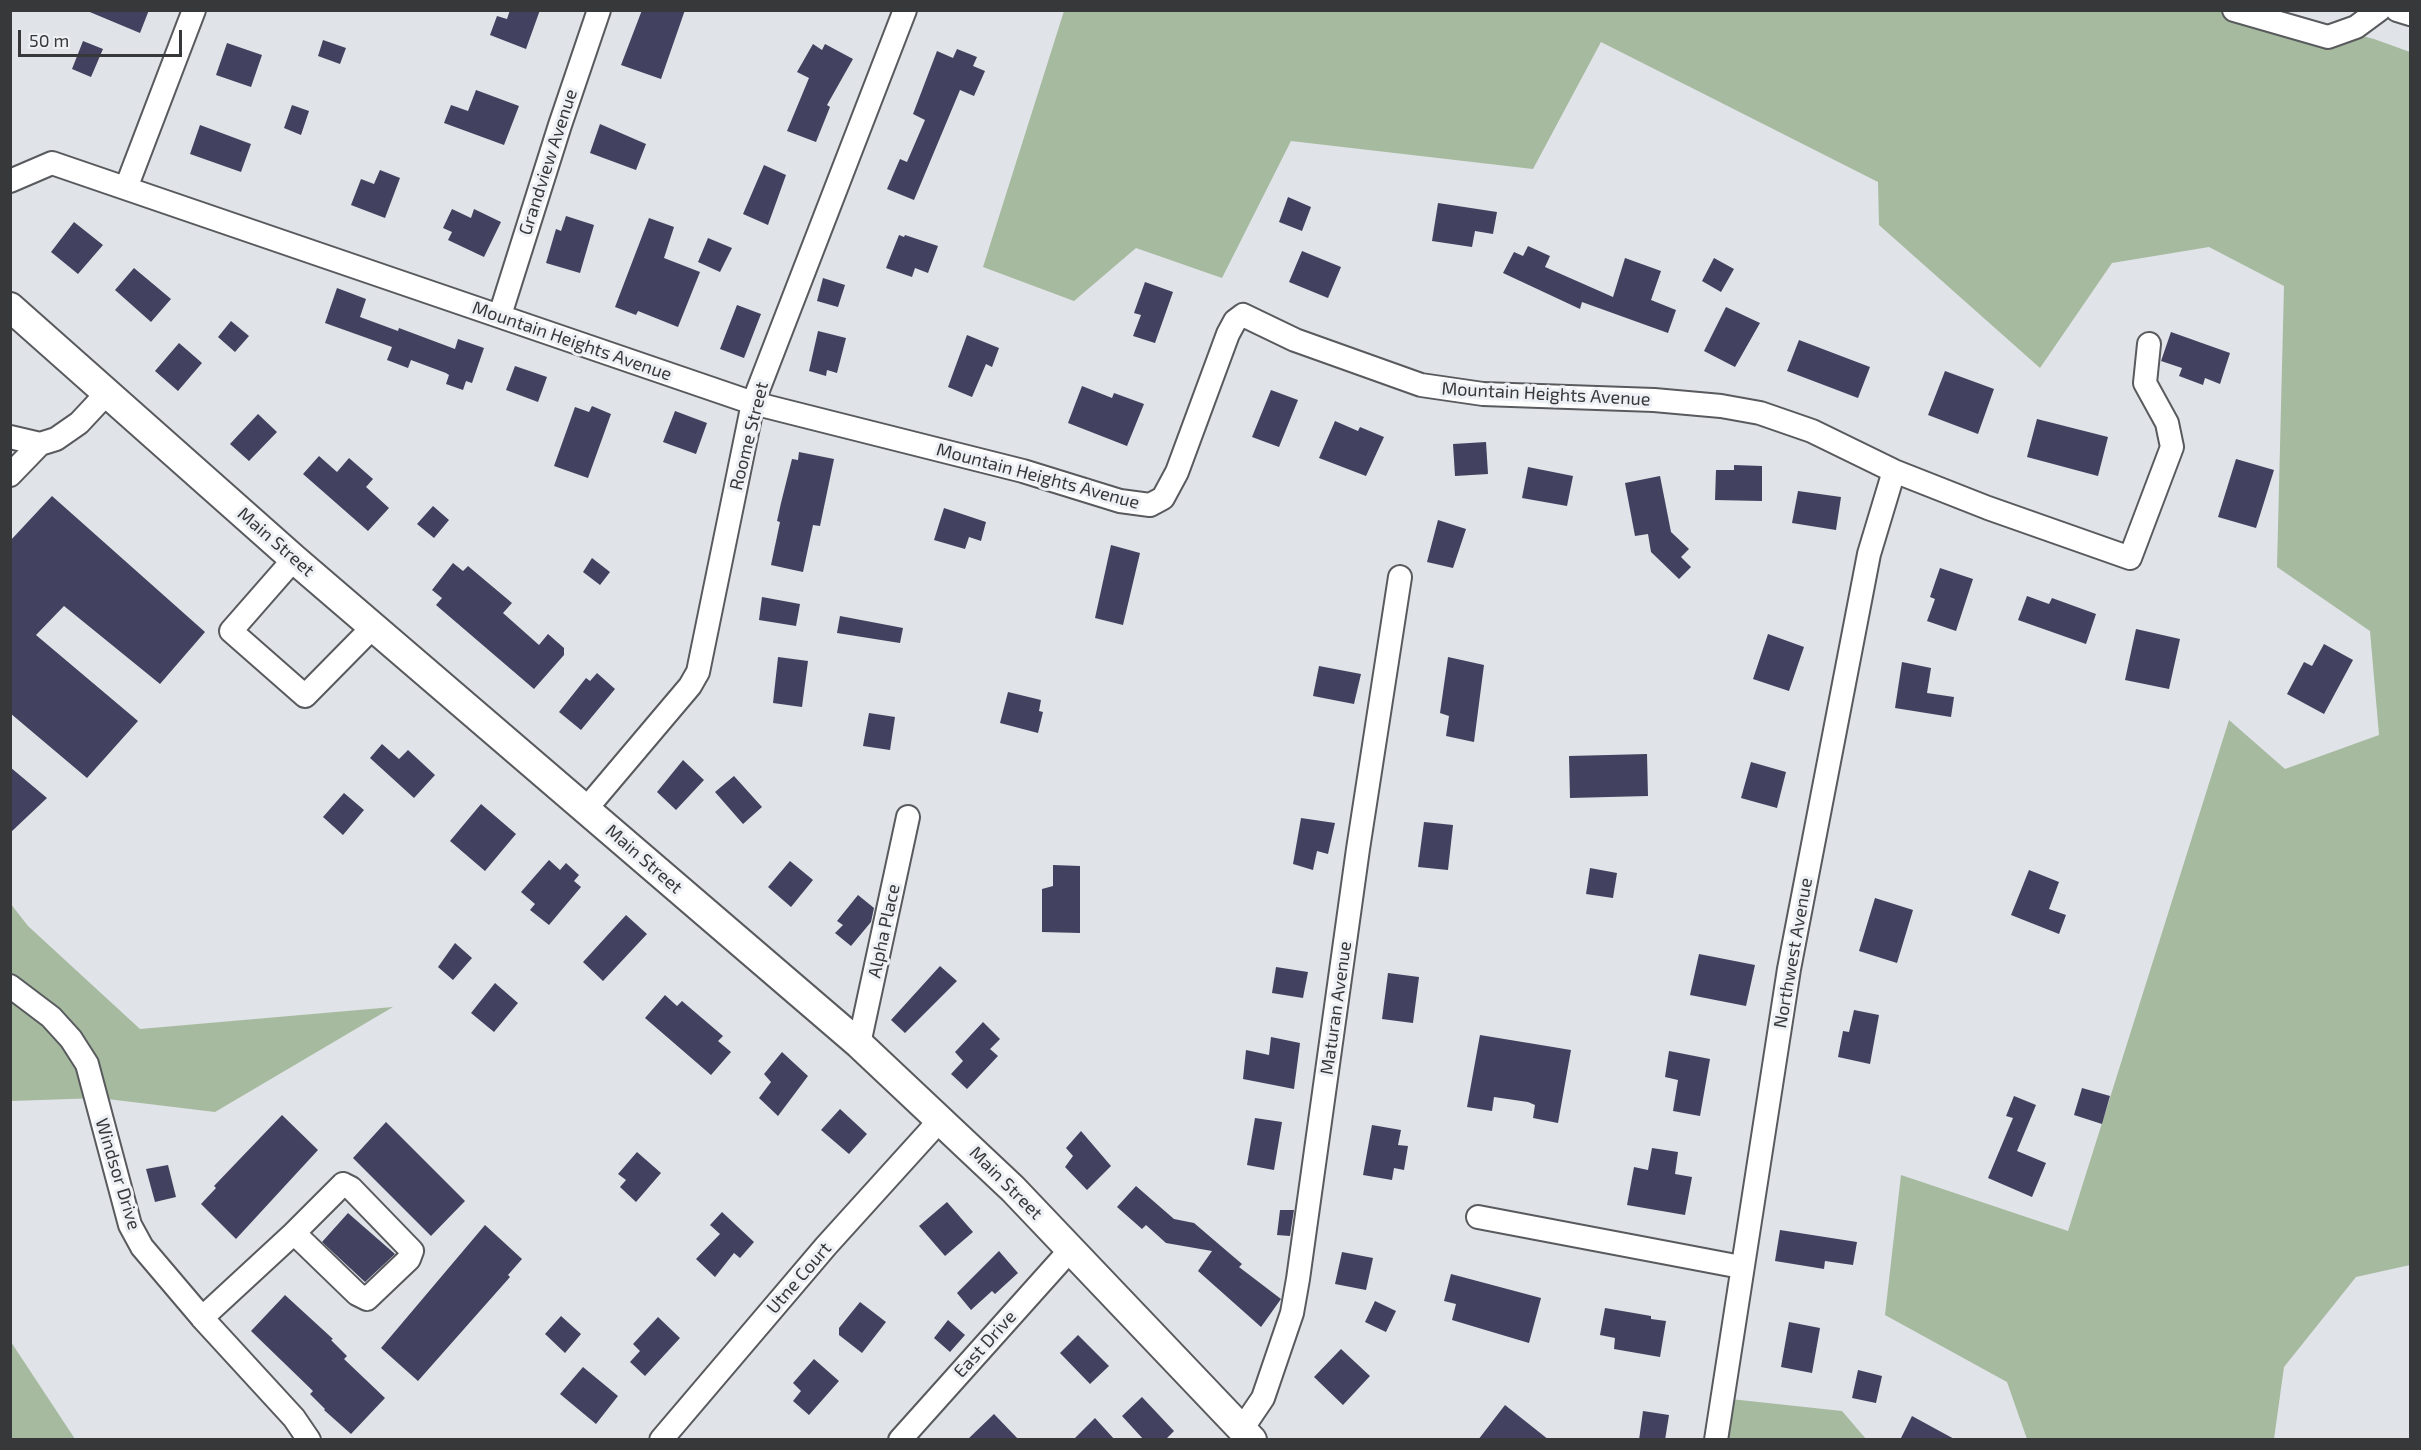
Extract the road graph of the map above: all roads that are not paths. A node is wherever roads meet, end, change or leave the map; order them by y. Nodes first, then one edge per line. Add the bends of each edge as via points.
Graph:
1 (195, 10) edge
2 (599, 10) edge
3 (905, 10) edge
4 (2234, 10) edge
5 (2379, 10) edge
6 (2397, 10) edge
7 (2410, 14) edge
8 (10, 181) edge
9 (126, 188) junction
10 (10, 307) edge
11 (500, 315) junction
12 (2149, 344) dead end
13 (107, 393) junction
14 (753, 403) junction
15 (10, 437) edge
16 (40, 444) junction
17 (1894, 471) junction
18 (10, 475) edge
19 (294, 559) junction
20 (1400, 577) dead end
21 (374, 627) junction
22 (586, 809) junction
23 (908, 817) dead end
24 (10, 986) edge
25 (860, 1044) junction
26 (941, 1119) junction
27 (1478, 1217) dead end
28 (294, 1233) junction
29 (1071, 1249) junction
30 (1741, 1267) junction
31 (202, 1318) junction
32 (1247, 1434) edge
33 (904, 1438) edge
34 (309, 1440) edge
35 (661, 1440) edge
36 (1716, 1440) edge

1 - 9 street
2 - 11 street, Grandview Avenue
3 - 14 street, Roome Street
4 - 5 street via 2328,38 2356,27
6 - 7 street
8 - 9 street, Mountain Heights Avenue via 52,163
9 - 11 street, Mountain Heights Avenue
10 - 13 main road, Main Street
11 - 14 street, Mountain Heights Avenue
12 - 17 street, Mountain Heights Avenue via 2145,383 2167,423 2172,447 2130,558
13 - 16 street via 69,432
13 - 19 main road, Main Street
14 - 17 street, Mountain Heights Avenue via 1023,471 1120,501 1150,505 1163,498 1177,472 1228,334 1243,315 1295,340 1421,386 1483,394 1654,400 1750,411 1812,431
14 - 22 street, Roome Street via 698,672
15 - 16 street
16 - 18 street
17 - 30 street, Northwest Avenue via 1869,554 1839,706 1789,969
19 - 21 main road, Main Street
19 - 21 street via 231,631 305,696
20 - 32 street, Maturan Avenue via 1292,1313
21 - 22 main road, Main Street
22 - 25 main road, Main Street
23 - 25 street, Alpha Place
24 - 31 street, Windsor Drive via 51,1017 87,1064 130,1226 142,1247
25 - 26 main road, Main Street
26 - 29 main road, Main Street
26 - 35 street, Utne Court via 826,1246
27 - 30 street
28 - 28 street via 362,1298 371,1297 411,1255 406,1242 347,1184 336,1188
28 - 31 street
29 - 32 main road, Main Street
29 - 33 street, East Drive
30 - 36 street, Northwest Avenue
31 - 34 street, Windsor Drive via 294,1418

